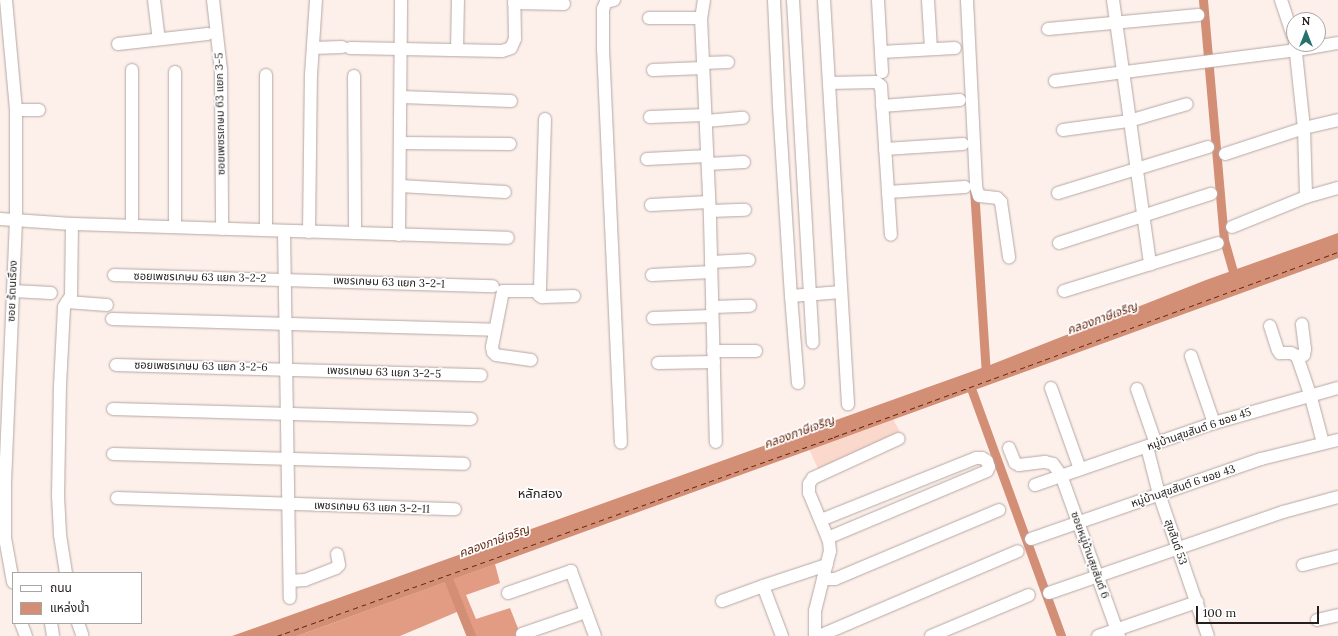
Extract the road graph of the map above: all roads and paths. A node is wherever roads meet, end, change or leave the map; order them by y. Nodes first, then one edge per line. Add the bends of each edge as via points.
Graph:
1 (6, 0) edge
2 (154, 0) edge
3 (213, 0) edge
4 (316, 0) edge
5 (401, 0) edge
6 (458, 0) edge
7 (614, 0) edge
8 (704, 0) edge
9 (774, 0) edge
10 (793, 0) edge
11 (824, 0) edge
12 (878, 0) edge
13 (928, 0) edge
14 (967, 0) edge
15 (1113, 0) edge
16 (1281, 0) edge
17 (514, 2) edge
18 (564, 4) dead end
19 (1198, 15) dead end
20 (1286, 15) edge
21 (649, 18) dead end
22 (701, 18) junction
23 (1116, 22) junction
24 (1048, 29) dead end
25 (207, 34) dead end
26 (159, 39) junction
27 (1326, 43) edge
28 (1338, 43) edge
29 (118, 44) dead end
30 (1286, 46) edge
31 (313, 48) junction
32 (401, 48) junction
33 (955, 48) dead end
34 (931, 49) junction
35 (457, 50) junction
36 (881, 52) junction
37 (1297, 52) edge
38 (728, 62) dead end
39 (703, 65) junction
40 (132, 70) dead end
41 (654, 70) dead end
42 (175, 72) dead end
43 (882, 72) dead end
44 (1122, 72) junction
45 (266, 74) dead end
46 (354, 76) dead end
47 (1055, 81) dead end
48 (829, 83) junction
49 (401, 97) junction
50 (960, 100) dead end
51 (511, 101) dead end
52 (1187, 104) dead end
53 (882, 106) junction
54 (16, 110) junction
55 (39, 110) dead end
56 (650, 117) dead end
57 (545, 118) dead end
58 (706, 118) junction
59 (743, 118) dead end
60 (1338, 120) edge
61 (1129, 121) junction
62 (1304, 128) junction
63 (1063, 130) dead end
64 (400, 142) junction
65 (510, 144) dead end
66 (963, 144) dead end
67 (1208, 147) dead end
68 (885, 149) junction
69 (1225, 154) dead end
70 (647, 158) dead end
71 (707, 160) junction
72 (744, 162) dead end
73 (1136, 169) junction
74 (400, 186) junction
75 (965, 188) dead end
76 (1338, 188) edge
77 (505, 192) dead end
78 (888, 192) junction
79 (1058, 193) dead end
80 (1211, 194) dead end
81 (1306, 197) junction
82 (651, 205) dead end
83 (709, 207) junction
84 (745, 210) dead end
85 (1142, 215) junction
86 (0, 219) edge
87 (16, 220) junction
88 (72, 224) junction
89 (132, 226) junction
90 (175, 227) junction
91 (1232, 227) dead end
92 (222, 229) junction
93 (266, 230) junction
94 (284, 231) junction
95 (310, 232) junction
96 (355, 233) junction
97 (399, 235) junction
98 (891, 235) dead end
99 (508, 238) dead end
100 (1059, 243) dead end
101 (1218, 243) dead end
102 (1008, 257) dead end
103 (749, 260) dead end
104 (1150, 264) junction
105 (711, 267) junction
106 (114, 275) dead end
107 (652, 275) dead end
108 (285, 279) junction
109 (493, 286) dead end
110 (13, 291) junction
111 (539, 291) junction
112 (1064, 291) dead end
113 (841, 292) junction
114 (51, 293) dead end
115 (810, 294) junction
116 (574, 296) dead end
117 (791, 296) junction
118 (67, 302) junction
119 (106, 305) dead end
120 (750, 306) dead end
121 (712, 312) junction
122 (654, 318) dead end
123 (112, 319) dead end
124 (286, 324) junction
125 (1302, 324) dead end
126 (1270, 326) dead end
127 (495, 330) junction
128 (5, 333) edge
129 (813, 342) dead end
130 (756, 351) dead end
131 (714, 356) junction
132 (1191, 356) dead end
133 (1298, 359) junction
134 (531, 360) dead end
135 (658, 363) dead end
136 (116, 365) dead end
137 (286, 368) junction
138 (481, 375) dead end
139 (798, 383) dead end
140 (1051, 388) dead end
141 (1338, 388) edge
142 (1137, 389) dead end
143 (1310, 394) junction
144 (848, 404) dead end
145 (113, 409) dead end
146 (287, 415) junction
147 (471, 419) dead end
148 (1214, 422) junction
149 (898, 439) dead end
150 (1338, 440) edge
151 (716, 442) dead end
152 (621, 443) dead end
153 (1323, 443) junction
154 (1152, 445) junction
155 (1009, 448) dead end
156 (114, 454) dead end
157 (288, 459) junction
158 (464, 464) dead end
159 (1080, 468) junction
160 (1061, 475) junction
161 (1035, 485) dead end
162 (1159, 494) junction
163 (1338, 497) edge
164 (117, 498) dead end
165 (288, 504) junction
166 (455, 509) dead end
167 (999, 510) dead end
168 (820, 520) junction
169 (1078, 523) junction
170 (828, 538) junction
171 (1031, 539) dead end
172 (1178, 548) junction
173 (1018, 551) dead end
174 (337, 554) dead end
175 (1338, 556) edge
176 (826, 565) junction
177 (1303, 565) dead end
178 (66, 572) edge
179 (12, 576) edge
180 (1097, 576) junction
181 (823, 579) junction
182 (290, 581) junction
183 (763, 586) junction
184 (508, 593) dead end
185 (1049, 593) dead end
186 (1029, 595) dead end
187 (290, 598) dead end
188 (722, 601) dead end
189 (1197, 602) junction
190 (586, 612) junction
191 (1338, 615) edge
192 (1317, 620) dead end
193 (21, 624) edge
194 (51, 624) edge
195 (1118, 633) edge
196 (522, 634) dead end
197 (26, 636) edge
198 (53, 636) edge
199 (595, 636) edge
200 (782, 636) edge
201 (815, 636) edge
202 (819, 636) edge
203 (931, 636) edge
204 (1098, 636) edge
205 (1208, 636) edge

1 - 54 street, ซอย ร้ตนเรึอง
2 - 26 street
3 - 92 street, ซอยเพชรเกษม 63 แยก 3-5 via 221,70
4 - 31 street
5 - 32 street
6 - 35 street
7 - 152 street via 606,2 603,9 603,48
8 - 22 street
9 - 117 street
10 - 115 street
11 - 48 street
12 - 36 street
13 - 34 street
14 - 102 street via 976,186 979,196 997,198 1001,202
15 - 23 street
16 - 20 street
17 - 18 street
17 - 35 street via 515,39 511,48 502,51
19 - 23 street
21 - 22 street
22 - 39 street
23 - 24 street
23 - 44 street
25 - 26 street
26 - 29 street
27 - 28 street
30 - 44 street via 1217,59
31 - 32 street
31 - 95 street
32 - 35 street
32 - 49 street
33 - 34 street
34 - 36 street
36 - 43 street
37 - 62 street
38 - 39 street
39 - 41 street
39 - 58 street
40 - 89 street
42 - 90 street
44 - 47 street
44 - 61 street
45 - 93 street
46 - 96 street
48 - 53 street via 879,83
48 - 113 street
49 - 51 street
49 - 64 street
50 - 53 street
52 - 61 street
53 - 68 street
54 - 55 street
54 - 87 street, ซอย ร้ตนเรึอง
56 - 58 street
57 - 111 street
58 - 59 street
58 - 71 street
60 - 62 street
61 - 63 street
61 - 73 street
62 - 69 street
62 - 81 street
64 - 65 street
64 - 74 street
66 - 68 street
67 - 73 street
68 - 78 street
70 - 71 street
71 - 72 street
71 - 83 street
73 - 79 street
73 - 85 street
74 - 77 street
74 - 97 street
75 - 78 street
76 - 81 street
78 - 98 street
80 - 85 street
81 - 91 street
82 - 83 street
83 - 84 street
83 - 105 street
85 - 100 street
85 - 104 street
86 - 87 street
87 - 88 street
87 - 110 street, ซอย ร้ตนเรึอง
88 - 89 street
88 - 118 street via 71,296
89 - 90 street
90 - 92 street
92 - 93 street
93 - 94 street
94 - 95 street
94 - 108 street
95 - 96 street
96 - 97 street
97 - 99 street
101 - 104 street
103 - 105 street
104 - 112 street
105 - 107 street
105 - 121 street
106 - 108 street, ซอยเพชรเกษม 63 แยก 3-2-2
108 - 109 street, เพชรเกษม 63 แยก 3-2-1
108 - 124 street
110 - 114 street
110 - 128 street, ซอย ร้ตนเรึอง
111 - 116 street via 542,297
111 - 127 street via 503,291
113 - 115 street
113 - 144 street
115 - 117 street
115 - 129 street
117 - 139 street
118 - 119 street
118 - 178 street via 64,307 60,386 58,497
120 - 121 street
121 - 122 street
121 - 131 street
123 - 124 street
124 - 127 street
124 - 137 street
125 - 133 street via 1305,349 1304,356
126 - 133 street via 1278,350 1284,354 1291,353
127 - 134 street via 492,347 496,355
128 - 179 street, ซอย ร้ตนเรึอง via 5,538
130 - 131 street
131 - 135 street
131 - 151 street
132 - 148 street
133 - 143 street
136 - 137 street, ซอยเพชรเกษม 63 แยก 3-2-6
137 - 138 street, เพชรเกษม 63 แยก 3-2-5
137 - 146 street
140 - 159 street
141 - 143 street, หมู่บ้านสุขสันต์ 6 ซอย 45
142 - 154 street, สุขสันต์ 53
143 - 148 street, หมู่บ้านสุขสันต์ 6 ซอย 45
143 - 153 street
145 - 146 street
146 - 147 street
146 - 157 street
148 - 154 street, หมู่บ้านสุขสันต์ 6 ซอย 45
149 - 168 street via 813,478 809,484 809,493
150 - 153 street, หมู่บ้านสุขสันต์ 6 ซอย 43
153 - 162 street, หมู่บ้านสุขสันต์ 6 ซอย 43 via 1261,459
154 - 159 street, หมู่บ้านสุขสันต์ 6 ซอย 45
154 - 162 street, สุขสันต์ 53
155 - 160 street via 1015,463 1053,464
156 - 157 street
157 - 158 street
157 - 165 street
159 - 160 street, หมู่บ้านสุขสันต์ 6 ซอย 45
160 - 161 street, หมู่บ้านสุขสันต์ 6 ซอย 45
160 - 169 street, ซอยหมู่บ้านสุขสันต์ 6
162 - 169 street, หมู่บ้านสุขสันต์ 6 ซอย 43
162 - 172 street, สุขสันต์ 53
163 - 172 street via 1282,512
164 - 165 street, เพชรเกษม 63 แยก 3-2-11
165 - 166 street, เพชรเกษม 63 แยก 3-2-11
165 - 182 street
167 - 181 street via 835,579
168 - 170 street
168 - 170 street via 976,458 987,461 987,471
169 - 171 street, หมู่บ้านสุขสันต์ 6 ซอย 43
169 - 180 street, ซอยหมู่บ้านสุขสันต์ 6
170 - 176 street via 830,551
172 - 180 street
172 - 189 street, สุขสันต์ 53
173 - 202 street
174 - 182 street via 339,565 336,568 305,580
175 - 177 street
176 - 181 street
176 - 183 street
180 - 185 street
180 - 195 street, ซอยหมู่บ้านสุขสันต์ 6
181 - 201 street via 815,611
182 - 187 street
183 - 188 street
183 - 200 street
184 - 190 street via 571,571
186 - 203 street
189 - 195 street
189 - 205 street, สุขสันต์ 53
190 - 196 street
190 - 199 street
191 - 192 street
193 - 197 street
194 - 198 street
195 - 204 street

